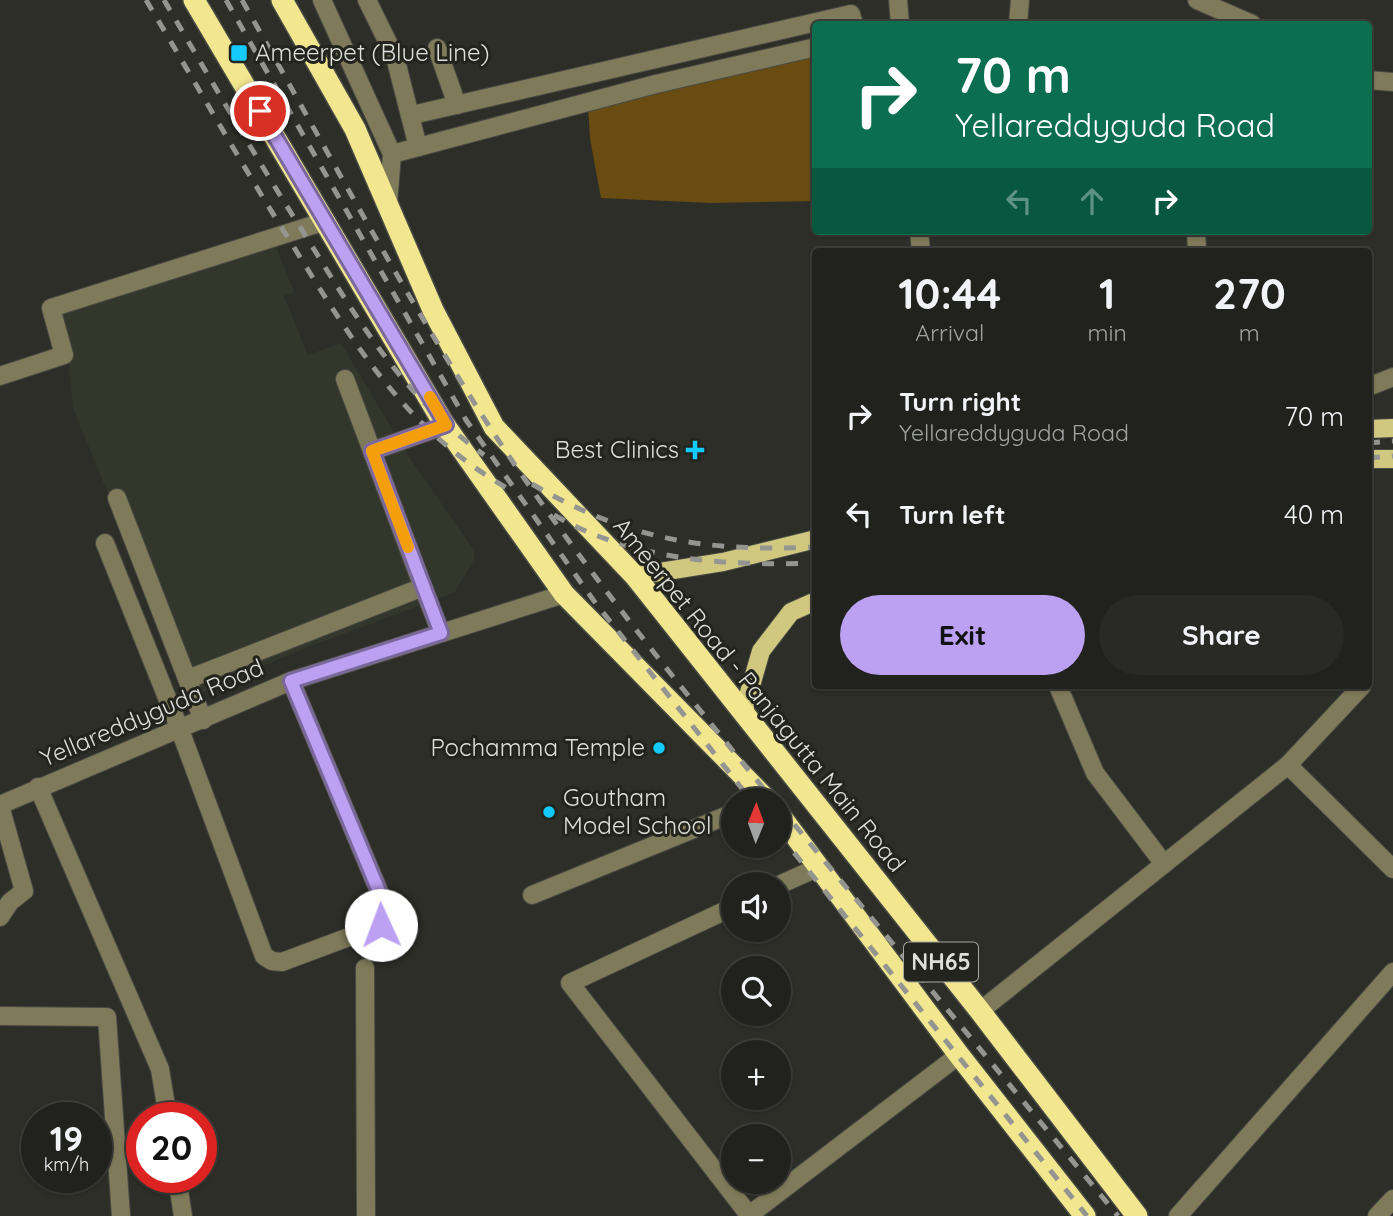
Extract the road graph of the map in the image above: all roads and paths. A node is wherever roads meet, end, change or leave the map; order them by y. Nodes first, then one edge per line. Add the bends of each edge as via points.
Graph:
1 (194, 0) edge
2 (282, 0) edge
3 (322, 0) edge
4 (368, 0) edge
5 (898, 0) edge
6 (1020, 0) edge
7 (1196, 0) edge
8 (817, 21) edge
9 (853, 21) edge
10 (900, 21) edge
11 (1018, 21) edge
12 (1245, 21) edge
13 (812, 22) edge
14 (436, 48) dead end
15 (812, 48) edge
16 (649, 61) junction
17 (1372, 80) edge
18 (1393, 82) edge
19 (656, 84) junction
20 (457, 105) junction
21 (412, 115) junction
22 (418, 147) junction
23 (392, 154) junction
24 (388, 206) junction
25 (326, 221) junction
26 (0, 376) edge
27 (1393, 377) edge
28 (345, 379) dead end
29 (1372, 385) edge
30 (446, 425) junction
31 (1393, 428) edge
32 (1372, 429) edge
33 (372, 451) junction
34 (1372, 459) edge
35 (1393, 459) edge
36 (117, 498) dead end
37 (812, 540) edge
38 (105, 543) dead end
39 (635, 576) junction
40 (422, 587) junction
41 (565, 594) junction
42 (812, 603) edge
43 (441, 633) junction
44 (187, 679) junction
45 (291, 681) junction
46 (1059, 689) edge
47 (1359, 689) edge
48 (744, 710) junction
49 (203, 720) junction
50 (180, 730) junction
51 (1288, 765) junction
52 (38, 787) junction
53 (755, 788) edge
54 (0, 806) edge
55 (721, 818) edge
56 (791, 830) edge
57 (1164, 864) junction
58 (819, 867) junction
59 (1393, 869) edge
60 (791, 880) edge
61 (532, 895) dead end
62 (721, 913) edge
63 (0, 917) edge
64 (365, 968) dead end
65 (1393, 972) edge
66 (980, 1011) junction
67 (0, 1016) edge
68 (959, 1055) junction
69 (165, 1102) edge
70 (179, 1193) edge
71 (1393, 1199) edge
72 (121, 1216) edge
73 (183, 1216) edge
74 (366, 1216) edge
75 (748, 1216) edge
76 (1085, 1216) edge
77 (1137, 1216) edge
78 (1178, 1216) edge
79 (1377, 1216) edge

1 - 25 highway
2 - 24 highway, Ameerpet Road - Panjagutta Main Road / NH65 via 355,129
3 - 23 street
4 - 21 street via 395,57
5 - 10 street
6 - 11 street
7 - 12 street
8 - 9 street via 851,13
13 - 16 street
14 - 20 street
15 - 19 street
16 - 19 street
16 - 20 street
17 - 18 street
19 - 22 street
20 - 21 street
21 - 22 street
22 - 23 street
23 - 24 street
24 - 39 highway, Ameerpet Road - Panjagutta Main Road / NH65 via 433,310 494,427
25 - 26 street via 51,308 64,355
25 - 30 highway
27 - 29 street
28 - 33 street
30 - 33 street
30 - 41 highway
31 - 32 main road
33 - 40 street
34 - 35 main road
36 - 44 street
37 - 39 main road via 723,562
38 - 50 street
39 - 48 highway, Ameerpet Road - Panjagutta Main Road / NH65
40 - 43 street
40 - 44 street
41 - 43 street, Yellareddyguda Road
41 - 53 highway
42 - 48 main road via 790,612 761,651
43 - 45 street, Yellareddyguda Road
44 - 49 street
45 - 49 street, Yellareddyguda Road
45 - 50 street via 386,908 381,925 282,962 264,956
46 - 57 street via 1095,773
47 - 51 street
48 - 66 highway, Ameerpet Road - Panjagutta Main Road / NH65
49 - 50 street, Yellareddyguda Road
50 - 52 street, Yellareddyguda Road
51 - 57 street
51 - 59 street
52 - 54 street, Yellareddyguda Road
52 - 69 street via 160,1069
54 - 63 street via 24,891
55 - 61 street
56 - 58 highway, NH65
57 - 66 street
58 - 60 street
58 - 68 highway, NH65
62 - 75 street via 570,983
64 - 74 street
65 - 78 street
66 - 77 highway, Ameerpet Road - Panjagutta Main Road / NH65
67 - 72 street via 107,1017
68 - 75 street
68 - 76 highway, NH65
70 - 73 street
71 - 79 street

